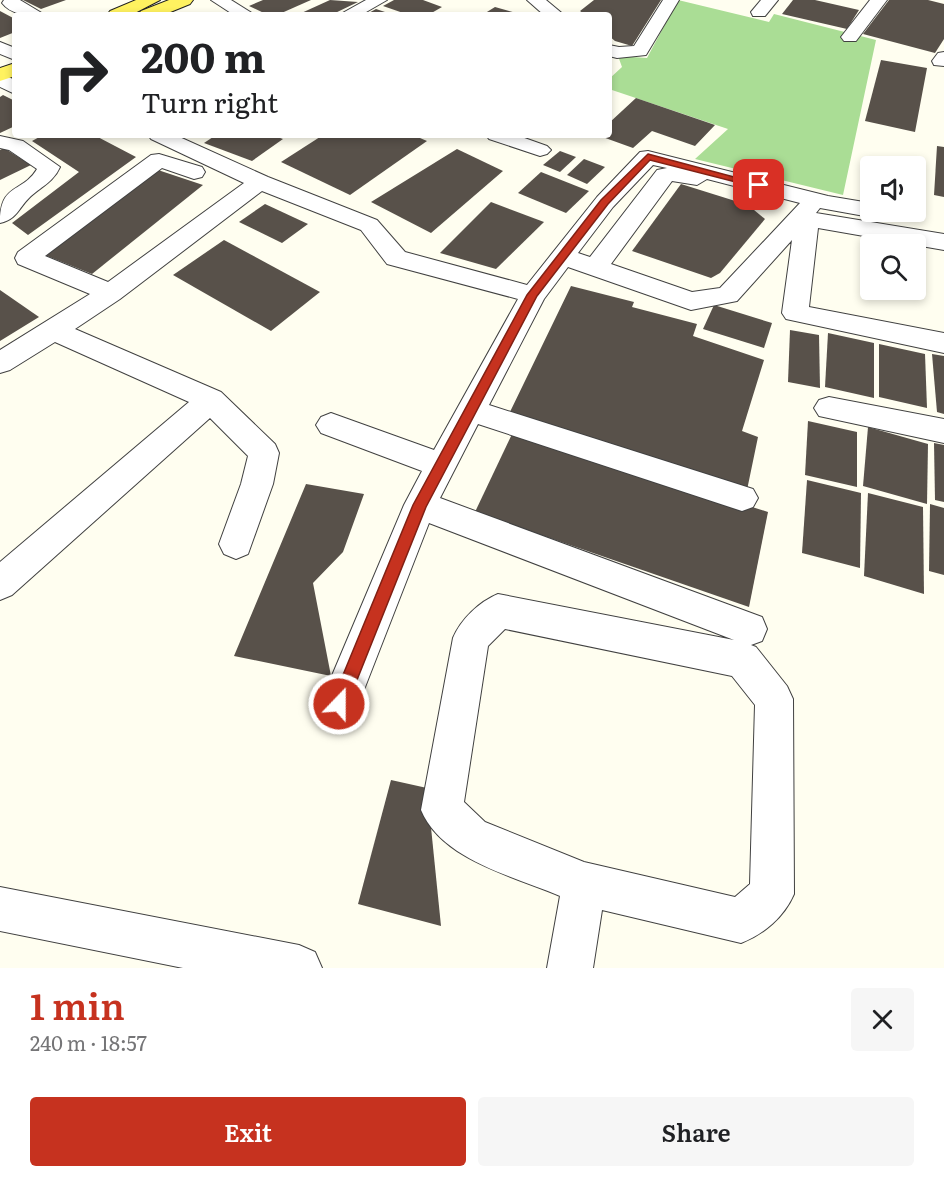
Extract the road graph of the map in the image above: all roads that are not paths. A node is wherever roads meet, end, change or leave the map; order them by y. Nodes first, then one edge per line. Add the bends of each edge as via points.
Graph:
1 (6, 0) edge
2 (12, 0) edge
3 (150, 0) edge
4 (184, 0) edge
5 (219, 0) edge
6 (379, 0) edge
7 (535, 0) edge
8 (671, 0) edge
9 (879, 0) edge
10 (0, 2) edge
11 (30, 12) edge
12 (123, 12) edge
13 (154, 12) edge
14 (241, 12) edge
15 (354, 12) edge
16 (551, 12) edge
17 (850, 37) dead end
18 (612, 51) edge
19 (162, 138) edge
20 (505, 138) edge
21 (0, 142) edge
22 (540, 150) dead end
23 (202, 166) junction
24 (246, 181) junction
25 (812, 205) junction
26 (860, 209) edge
27 (0, 216) edge
28 (926, 220) edge
29 (944, 223) edge
30 (944, 242) edge
31 (562, 256) junction
32 (595, 268) junction
33 (105, 290) junction
34 (532, 295) junction
35 (56, 332) junction
36 (944, 342) edge
37 (0, 363) edge
38 (211, 400) junction
39 (829, 408) dead end
40 (472, 411) junction
41 (331, 425) dead end
42 (944, 431) edge
43 (443, 466) junction
44 (742, 498) dead end
45 (420, 505) junction
46 (236, 544) dead end
47 (0, 584) edge
48 (749, 629) dead end
49 (339, 704) dead end
50 (584, 884) junction
51 (0, 909) edge
52 (299, 968) edge
53 (570, 968) edge

1 - 10 street
2 - 11 street via 10,3
3 - 12 main road
4 - 13 main road
5 - 14 street
6 - 15 street
7 - 16 street
8 - 18 street via 640,51
9 - 17 street
19 - 23 street
20 - 22 street
21 - 27 street via 16,145 49,167 47,175 20,194 16,203
23 - 24 street
23 - 33 street via 159,160 27,258
24 - 33 street
24 - 34 street via 369,225 396,258
25 - 26 street
25 - 31 street via 648,157
25 - 32 street via 728,295 691,301
25 - 32 street via 683,174 665,175
28 - 29 street
30 - 36 street via 807,219 795,313
31 - 32 street
31 - 34 street
33 - 35 street
34 - 40 street
35 - 37 street
35 - 38 street
38 - 46 street via 264,453
38 - 47 street
39 - 42 street
40 - 43 street
40 - 44 street
41 - 43 street
43 - 45 street
45 - 48 street
45 - 49 street
50 - 50 street via 741,921 772,894 774,699 743,660 498,611 471,638 442,810 470,837
50 - 53 street
51 - 52 street

